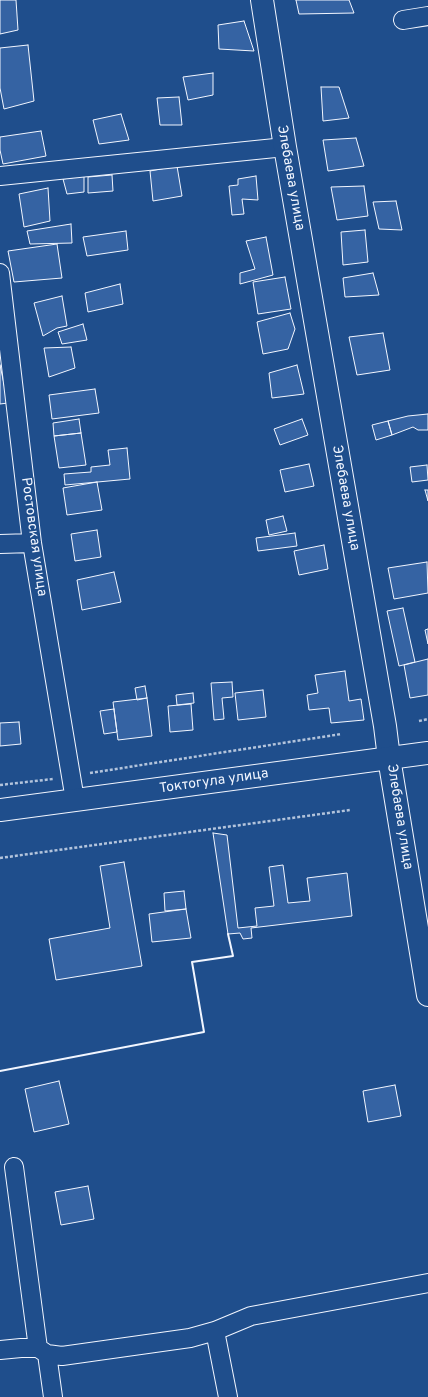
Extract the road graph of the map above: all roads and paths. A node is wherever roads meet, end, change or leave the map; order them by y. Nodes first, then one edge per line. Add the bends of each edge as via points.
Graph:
1 (262, 0) edge
2 (428, 16) edge
3 (403, 20) dead end
4 (285, 147) junction
5 (0, 176) edge
6 (0, 273) edge
7 (32, 543) junction
8 (0, 544) edge
9 (428, 719) edge
10 (419, 721) dead end
11 (341, 734) dead end
12 (428, 753) edge
13 (389, 758) junction
14 (71, 776) junction
15 (0, 785) edge
16 (76, 800) junction
17 (0, 810) edge
18 (350, 810) dead end
19 (0, 858) edge
20 (428, 995) edge
21 (14, 1167) dead end
22 (428, 1283) edge
23 (215, 1331) junction
24 (0, 1350) edge
25 (42, 1351) junction
26 (53, 1397) edge
27 (228, 1397) edge

1 - 4 main road, Элебаева улица
2 - 3 street
4 - 5 street
4 - 13 main road, Элебаева улица
6 - 7 street, Ростовская улица
7 - 8 street
7 - 14 street, Ростовская улица
9 - 10 path
11 - 14 path
12 - 13 main road, Токтогула улица
13 - 16 main road, Токтогула улица
13 - 20 main road, Элебаева улица
14 - 15 path
14 - 16 street, Ростовская улица
16 - 17 main road, Токтогула улица
18 - 19 path
21 - 25 street
22 - 23 street via 251,1316
23 - 25 street via 190,1338 62,1356
23 - 27 street
24 - 25 street via 20,1348
25 - 26 street

